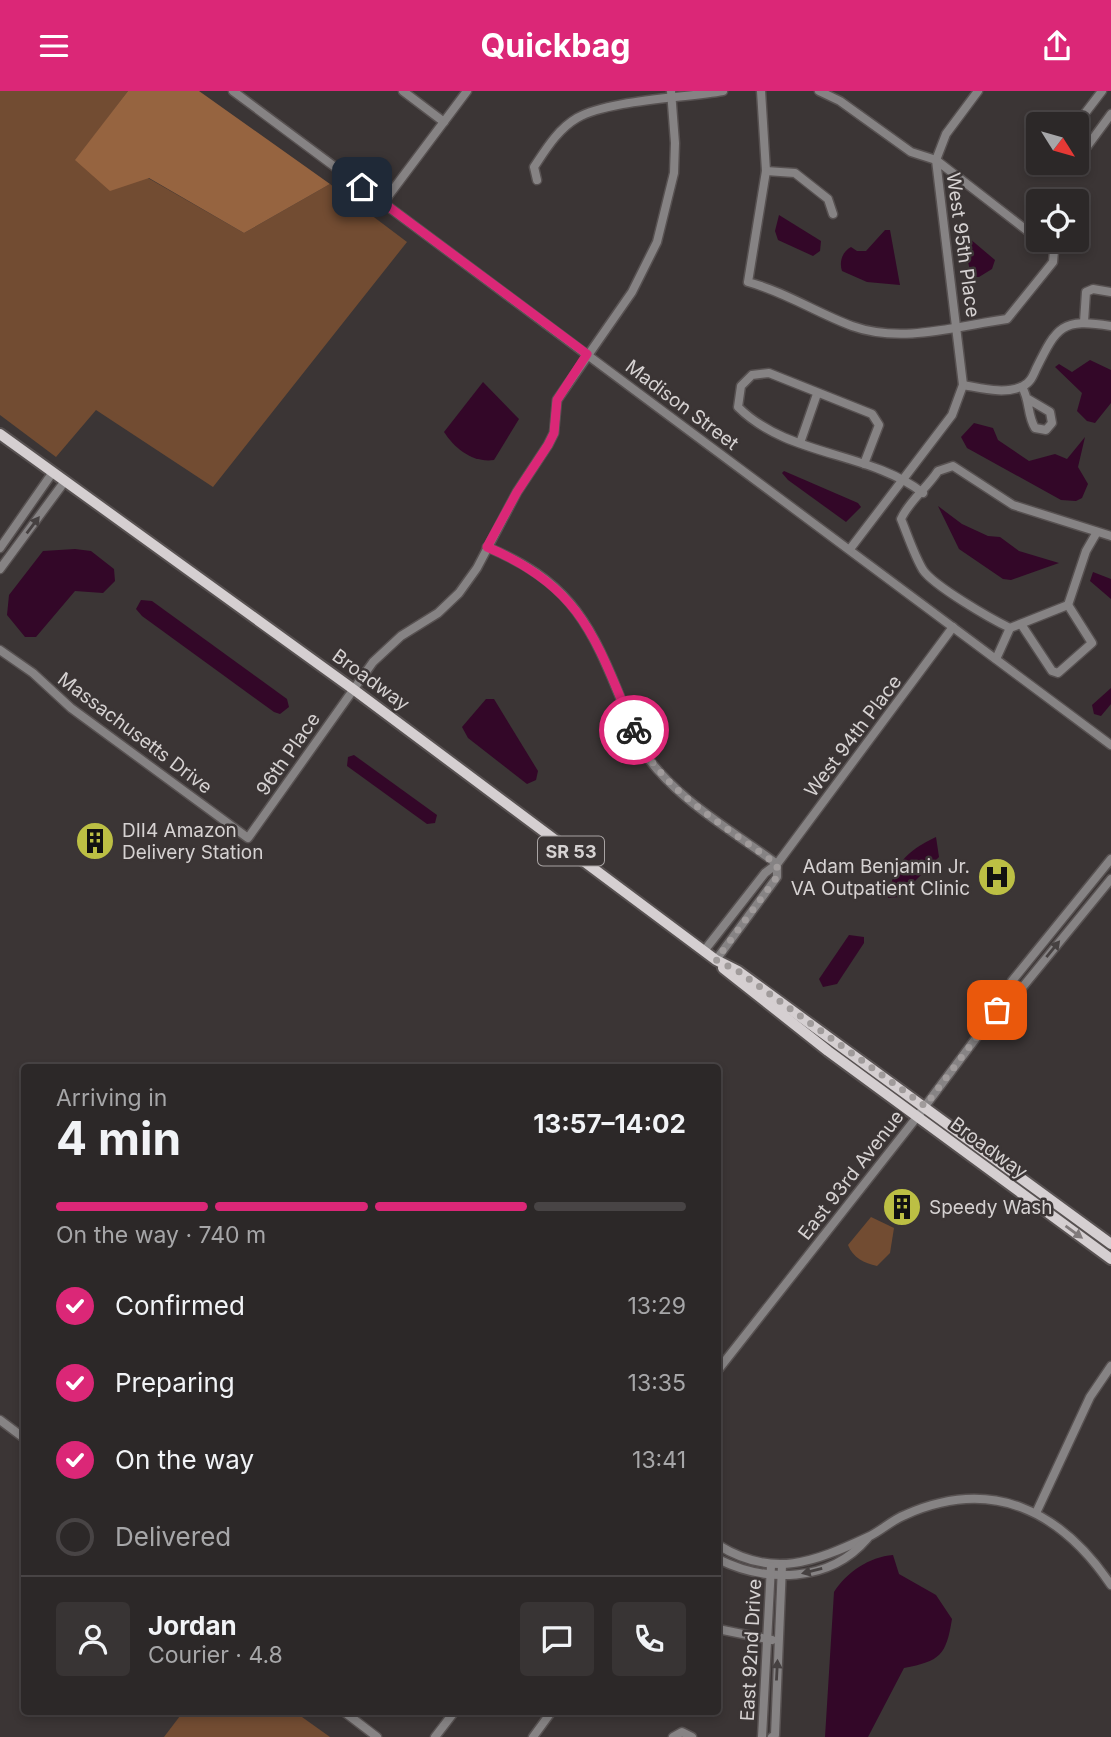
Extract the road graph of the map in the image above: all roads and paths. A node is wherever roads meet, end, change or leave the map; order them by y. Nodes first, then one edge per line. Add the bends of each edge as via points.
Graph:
1 (233, 91) edge
2 (403, 91) edge
3 (467, 91) edge
4 (723, 91) edge
5 (761, 91) edge
6 (819, 91) edge
7 (978, 91) edge
8 (1102, 91) edge
9 (672, 95) edge
10 (1086, 112) edge
11 (1111, 114) edge
12 (444, 122) junction
13 (1089, 144) edge
14 (936, 160) junction
15 (766, 171) junction
16 (537, 180) dead end
17 (383, 203) junction
18 (833, 214) dead end
19 (1026, 230) edge
20 (1054, 252) edge
21 (1111, 292) edge
22 (1084, 322) junction
23 (958, 326) junction
24 (1111, 326) edge
25 (587, 354) junction
26 (963, 385) junction
27 (1022, 387) junction
28 (817, 394) junction
29 (1028, 399) dead end
30 (0, 434) edge
31 (800, 443) junction
32 (864, 464) junction
33 (53, 472) junction
34 (903, 477) junction
35 (65, 481) junction
36 (923, 493) junction
37 (1097, 532) junction
38 (1111, 536) edge
39 (487, 547) junction
40 (0, 548) edge
41 (850, 549) junction
42 (0, 569) edge
43 (1068, 605) junction
44 (1021, 624) junction
45 (953, 627) junction
46 (1010, 628) junction
47 (2, 649) edge
48 (996, 659) junction
49 (353, 688) junction
50 (1111, 745) edge
51 (248, 838) joint
52 (1111, 859) edge
53 (777, 865) junction
54 (1111, 879) edge
55 (704, 951) junction
56 (716, 960) junction
57 (1006, 998) junction
58 (925, 1106) junction
59 (917, 1117) junction
60 (1111, 1244) edge
61 (1111, 1259) edge
62 (721, 1366) edge
63 (1111, 1366) edge
64 (0, 1420) edge
65 (21, 1436) edge
66 (1036, 1514) junction
67 (869, 1537) junction
68 (721, 1547) edge
69 (721, 1560) edge
70 (782, 1565) junction
71 (771, 1570) junction
72 (781, 1575) junction
73 (1111, 1585) edge
74 (721, 1630) edge
75 (768, 1639) junction
76 (779, 1640) junction
77 (348, 1715) edge
78 (452, 1715) edge
79 (549, 1715) edge
80 (377, 1737) edge
81 (435, 1737) edge
82 (533, 1737) edge
83 (673, 1737) edge
84 (692, 1737) edge
85 (762, 1737) edge
86 (772, 1737) edge

1 - 17 street, Madison Street
2 - 12 street
3 - 12 street
4 - 9 street
5 - 15 street
6 - 14 street via 911,152
7 - 14 street, West 95th Place via 946,134
8 - 10 street
9 - 16 street via 579,117 560,131 534,167
9 - 25 street, 96th Place via 674,173 657,242 632,292
11 - 13 street
12 - 17 street
14 - 19 street
14 - 23 street, West 95th Place
15 - 18 street via 795,173 828,199
15 - 23 street via 748,282 855,327 919,334
17 - 25 street, Madison Street
20 - 23 street via 1053,262 1007,319
21 - 22 street via 1086,292
22 - 24 street
22 - 27 street via 1060,330
23 - 26 street, West 95th Place
25 - 39 street, 96th Place via 557,400 554,433 548,445
25 - 41 street, Madison Street
26 - 27 street via 1005,391
26 - 34 street, West 95th Place via 953,415
27 - 29 street
28 - 31 street
28 - 31 street via 769,373 752,375 741,386 738,407
28 - 32 street via 872,414 879,425
30 - 33 main road, Broadway / SR 53
31 - 32 street
32 - 34 street
33 - 35 main road, Broadway / SR 53
33 - 40 street
34 - 36 street
34 - 41 street
42 -> 35 street
35 - 49 main road, Broadway / SR 53
36 - 37 street via 938,471 953,466 1013,505
36 - 46 street via 901,519 925,573
37 - 38 street
37 - 43 street
39 - 49 street, 96th Place via 459,593 438,613 401,636
39 - 53 street via 521,561 565,595 592,633 641,748 679,790
41 - 45 street, Madison Street
43 - 44 street
43 - 44 street via 1093,643 1058,673 1052,671
44 - 46 street
45 - 48 street, Madison Street
45 - 53 street, West 94th Place
46 - 48 street
47 - 51 street, Massachusetts Drive via 71,708
48 - 50 street, Madison Street
49 - 51 street, 96th Place
49 - 55 main road, Broadway / SR 53
52 - 57 street, East 93rd Avenue via 1012,981
53 - 55 street, West 94th Place via 765,873
53 - 56 street, West 94th Place via 777,877
57 -> 54 street, East 93rd Avenue via 1021,989
55 - 56 main road, Broadway / SR 53
56 - 58 main road, Broadway / SR 53 via 738,971
56 - 59 main road, Broadway / SR 53 via 733,978
57 - 58 street, East 93rd Avenue
58 - 59 street, East 93rd Avenue
58 - 60 main road, Broadway / SR 53
59 -> 61 main road, Broadway / SR 53
59 - 62 street, East 93rd Avenue
63 - 66 street via 1090,1397
64 - 65 street
66 - 67 street via 990,1500 952,1501 901,1516
66 - 73 street via 1079,1542
67 - 70 street via 814,1560
67 -> 72 street via 855,1553 836,1564 795,1576
68 - 71 street
69 - 71 street via 745,1571
70 - 71 street
70 - 72 street, East 92nd Drive
71 - 72 street
71 - 75 street, East 92nd Drive
72 - 76 street, East 92nd Drive
74 - 75 street
75 - 76 street
75 - 85 street, East 92nd Drive
86 -> 76 street, East 92nd Drive
77 - 80 street
78 - 81 street
79 - 82 street
83 - 84 street via 682,1732

